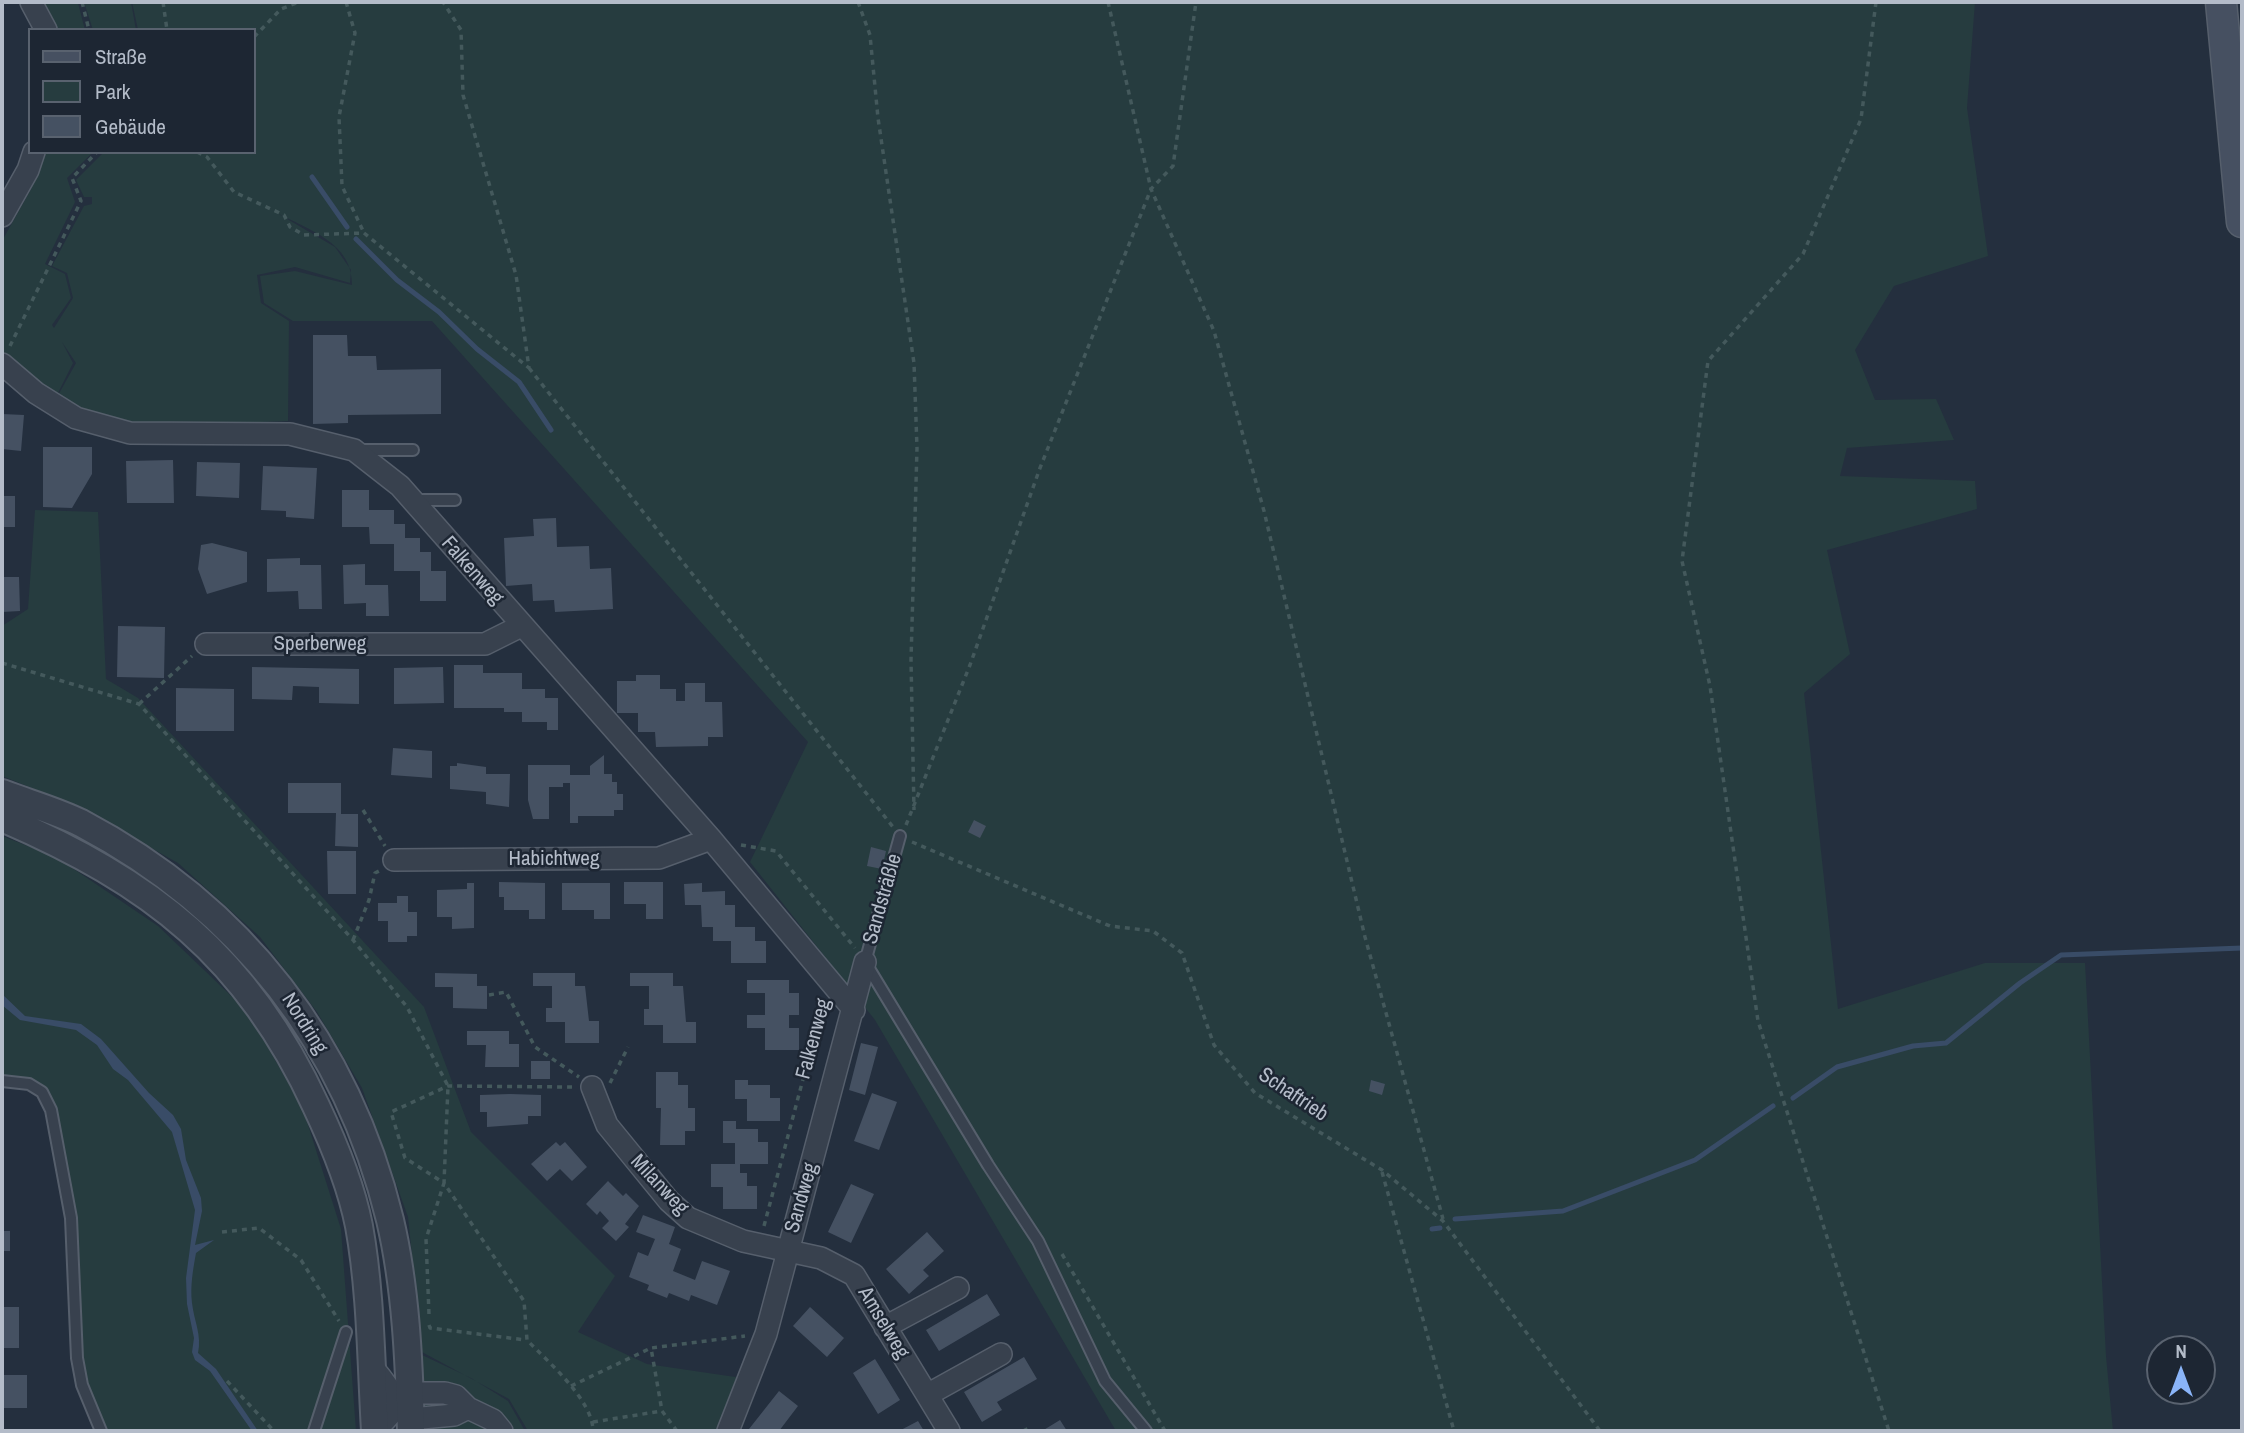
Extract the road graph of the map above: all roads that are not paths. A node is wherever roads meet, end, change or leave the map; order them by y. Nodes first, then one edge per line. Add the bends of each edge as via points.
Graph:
1 (31, 2) edge
2 (2221, 2) edge
3 (45, 28) edge
4 (33, 154) edge
5 (2, 216) edge
6 (2242, 222) edge
7 (5, 357) edge
8 (354, 450) junction
9 (413, 450) dead end
10 (412, 500) junction
11 (454, 500) dead end
12 (521, 626) junction
13 (206, 644) road end
14 (2, 793) edge
15 (2, 818) edge
16 (901, 836) road end
17 (711, 839) junction
18 (394, 860) road end
19 (865, 962) junction
20 (855, 1010) junction
21 (2, 1082) edge
22 (595, 1096) road end
23 (788, 1251) junction
24 (958, 1288) dead end
25 (886, 1326) junction
26 (346, 1332) road end
27 (1002, 1354) dead end
28 (371, 1366) junction
29 (927, 1395) junction
30 (407, 1412) edge
31 (101, 1431) edge
32 (314, 1431) edge
33 (375, 1431) edge
34 (502, 1431) edge
35 (728, 1431) edge
36 (949, 1431) edge
37 (1146, 1431) edge

1 - 3 street
2 - 6 main road
4 - 5 street
7 - 8 street, Falkenweg via 36,393 76,418 130,433 290,434
8 - 9 lane
8 - 10 street, Falkenweg
10 - 11 lane
10 - 12 street, Falkenweg
12 - 13 street, Sperberweg via 485,644
12 - 17 street, Falkenweg
14 - 30 street, Nordring via 79,822 167,874 229,927 276,980 320,1046 363,1133 390,1220 398,1266
15 - 28 street, Nordring via 68,847 149,897 210,948 258,1002 296,1063 332,1140 359,1225
16 - 19 lane, Sandsträßle
17 - 18 street, Habichtweg via 659,858
17 - 20 street, Falkenweg
19 - 20 street, Sandweg
19 - 37 lane via 1038,1241 1105,1381
20 - 23 street, Sandweg
21 - 31 lane via 29,1084 42,1092 51,1110 71,1218 77,1358 82,1385
22 - 23 street, Milanweg via 622,1144 688,1218 720,1233
23 - 25 street, Amselweg via 821,1258 854,1275
23 - 35 street, Sandweg via 766,1334
24 - 25 street
25 - 29 street, Amselweg
26 - 32 lane
27 - 29 street
28 - 30 street
28 - 33 street, Nordring
29 - 36 street, Amselweg
30 - 33 street, Nordring
30 - 34 street via 444,1393 494,1420

